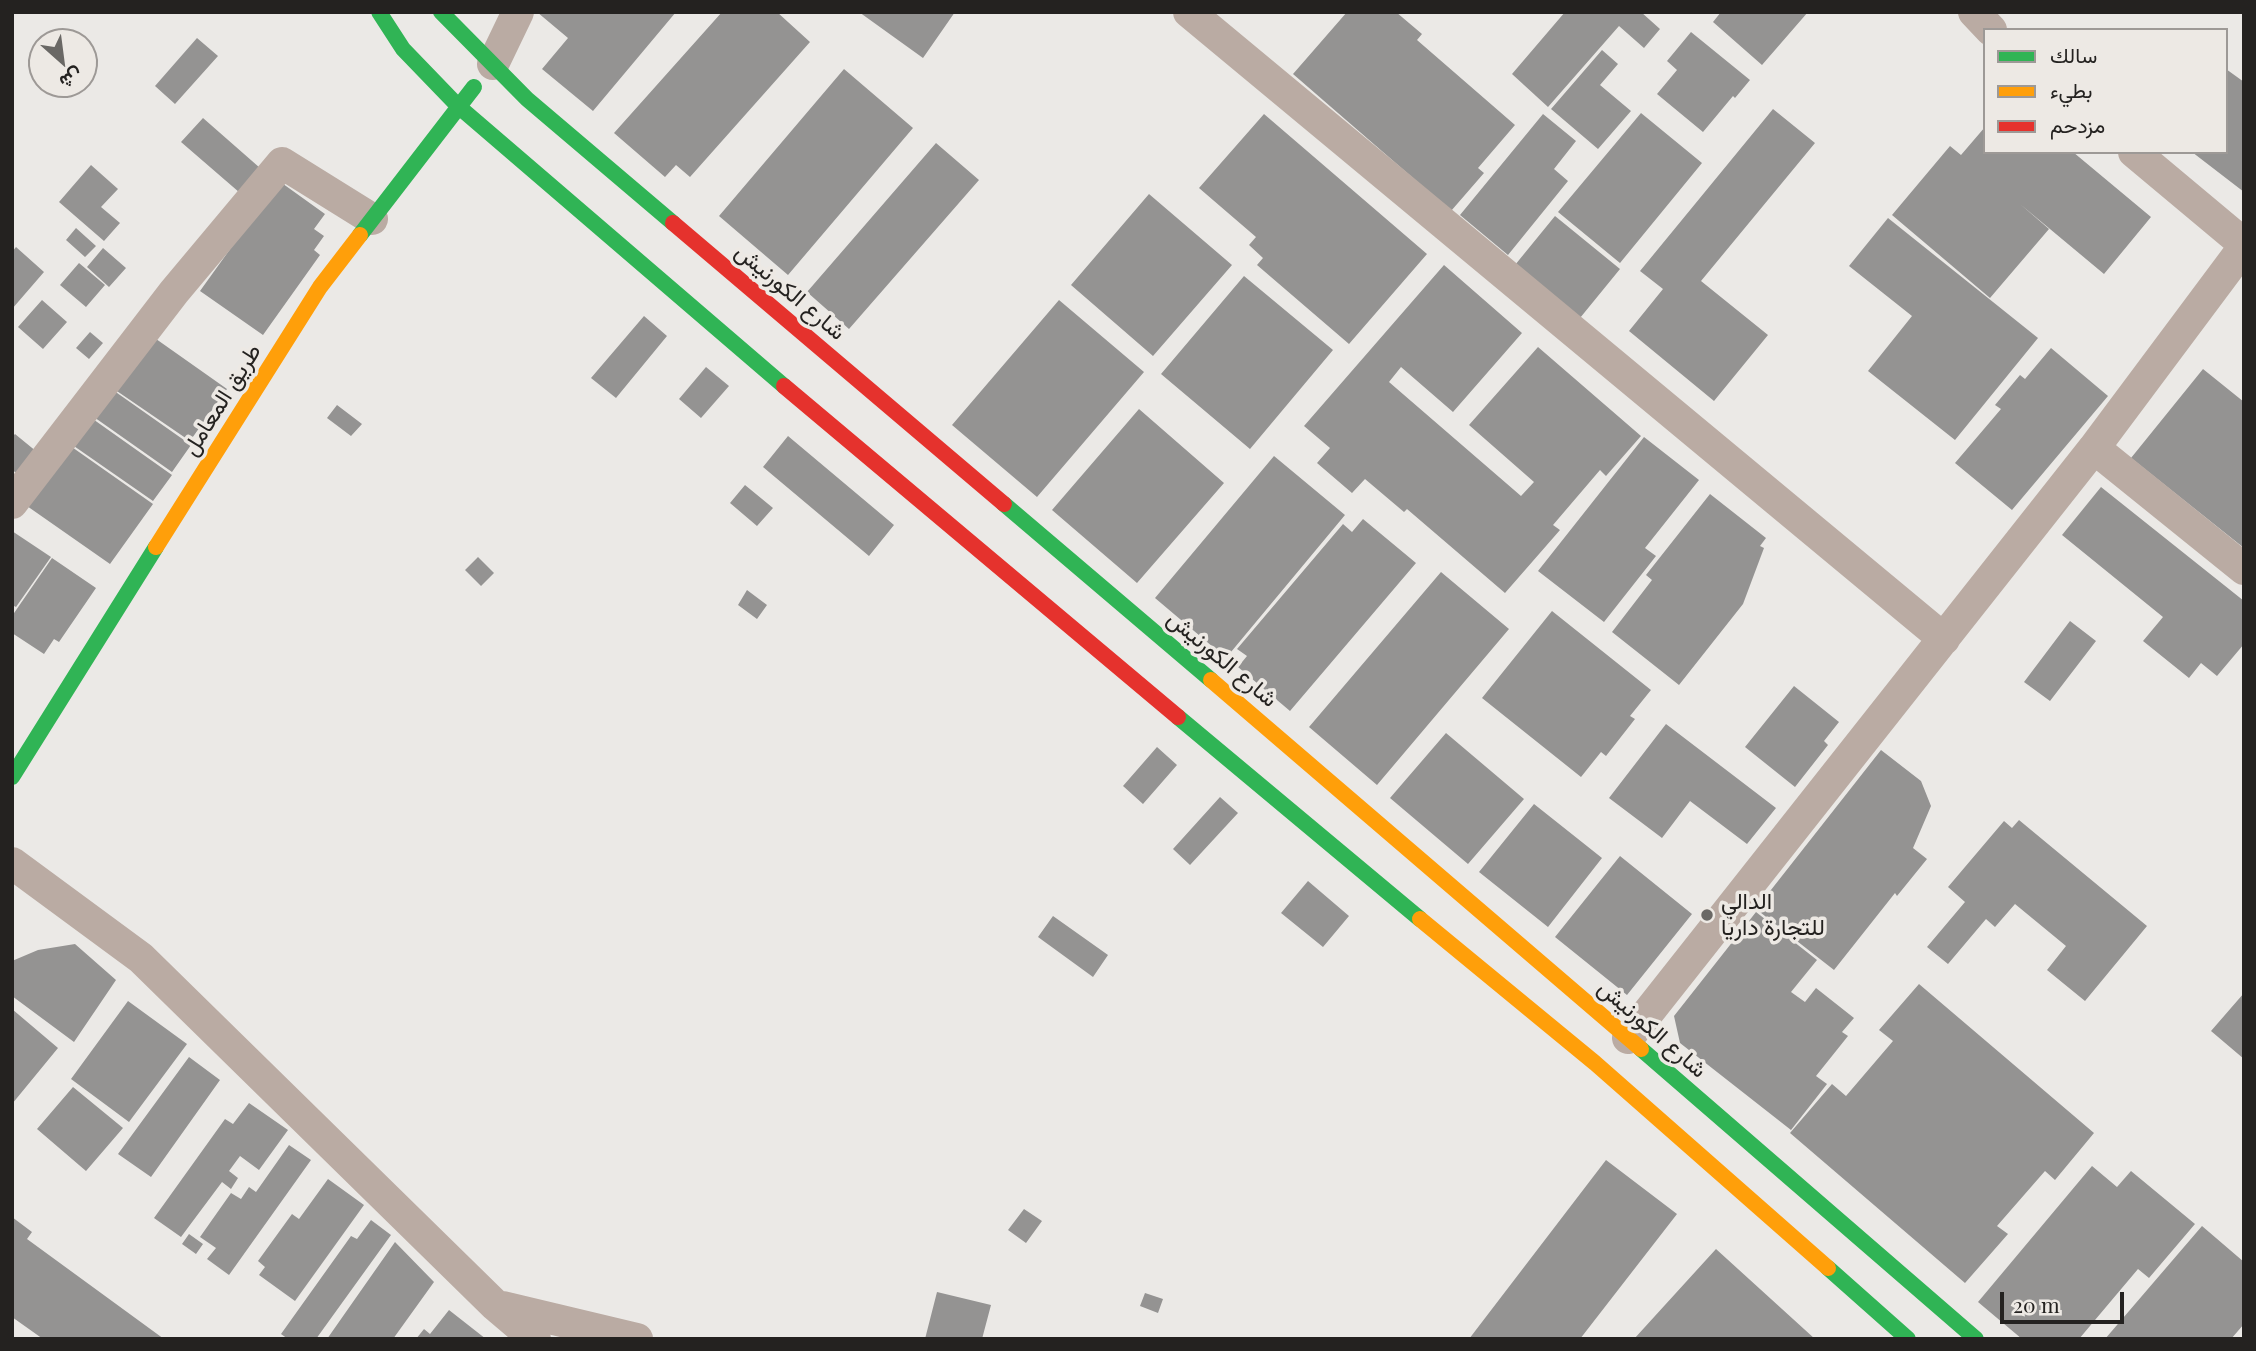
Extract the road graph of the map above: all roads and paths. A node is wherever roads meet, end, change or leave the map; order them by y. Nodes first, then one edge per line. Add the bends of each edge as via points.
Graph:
1 (379, 12) edge
2 (441, 12) edge
3 (518, 12) edge
4 (1189, 12) edge
5 (1973, 12) edge
6 (1989, 28) edge
7 (493, 64) junction
8 (458, 106) junction
9 (2136, 154) edge
10 (372, 219) junction
11 (2244, 245) edge
12 (2094, 448) junction
13 (12, 502) edge
14 (2244, 569) edge
15 (1944, 639) junction
16 (12, 777) edge
17 (12, 863) edge
18 (1628, 1038) junction
19 (495, 1305) junction
20 (535, 1339) edge
21 (637, 1339) edge
22 (1908, 1339) edge
23 (1976, 1339) edge

1 - 8 main road via 403,49
2 - 7 main road, شارع الكورنيش
3 - 7 street
4 - 15 street
5 - 6 street
7 - 8 main road, طريق المعامل
7 - 18 main road, شارع الكورنيش via 538,108
8 - 10 main road, طريق المعامل
8 - 22 main road via 855,446 1595,1063
9 - 11 street
10 - 13 street via 282,163 174,292
10 - 16 main road, طريق المعامل via 320,287
11 - 12 street
12 - 14 street
12 - 15 street
15 - 18 street
17 - 19 street via 141,958
18 - 23 main road, شارع الكورنيش
19 - 20 street
19 - 21 street

